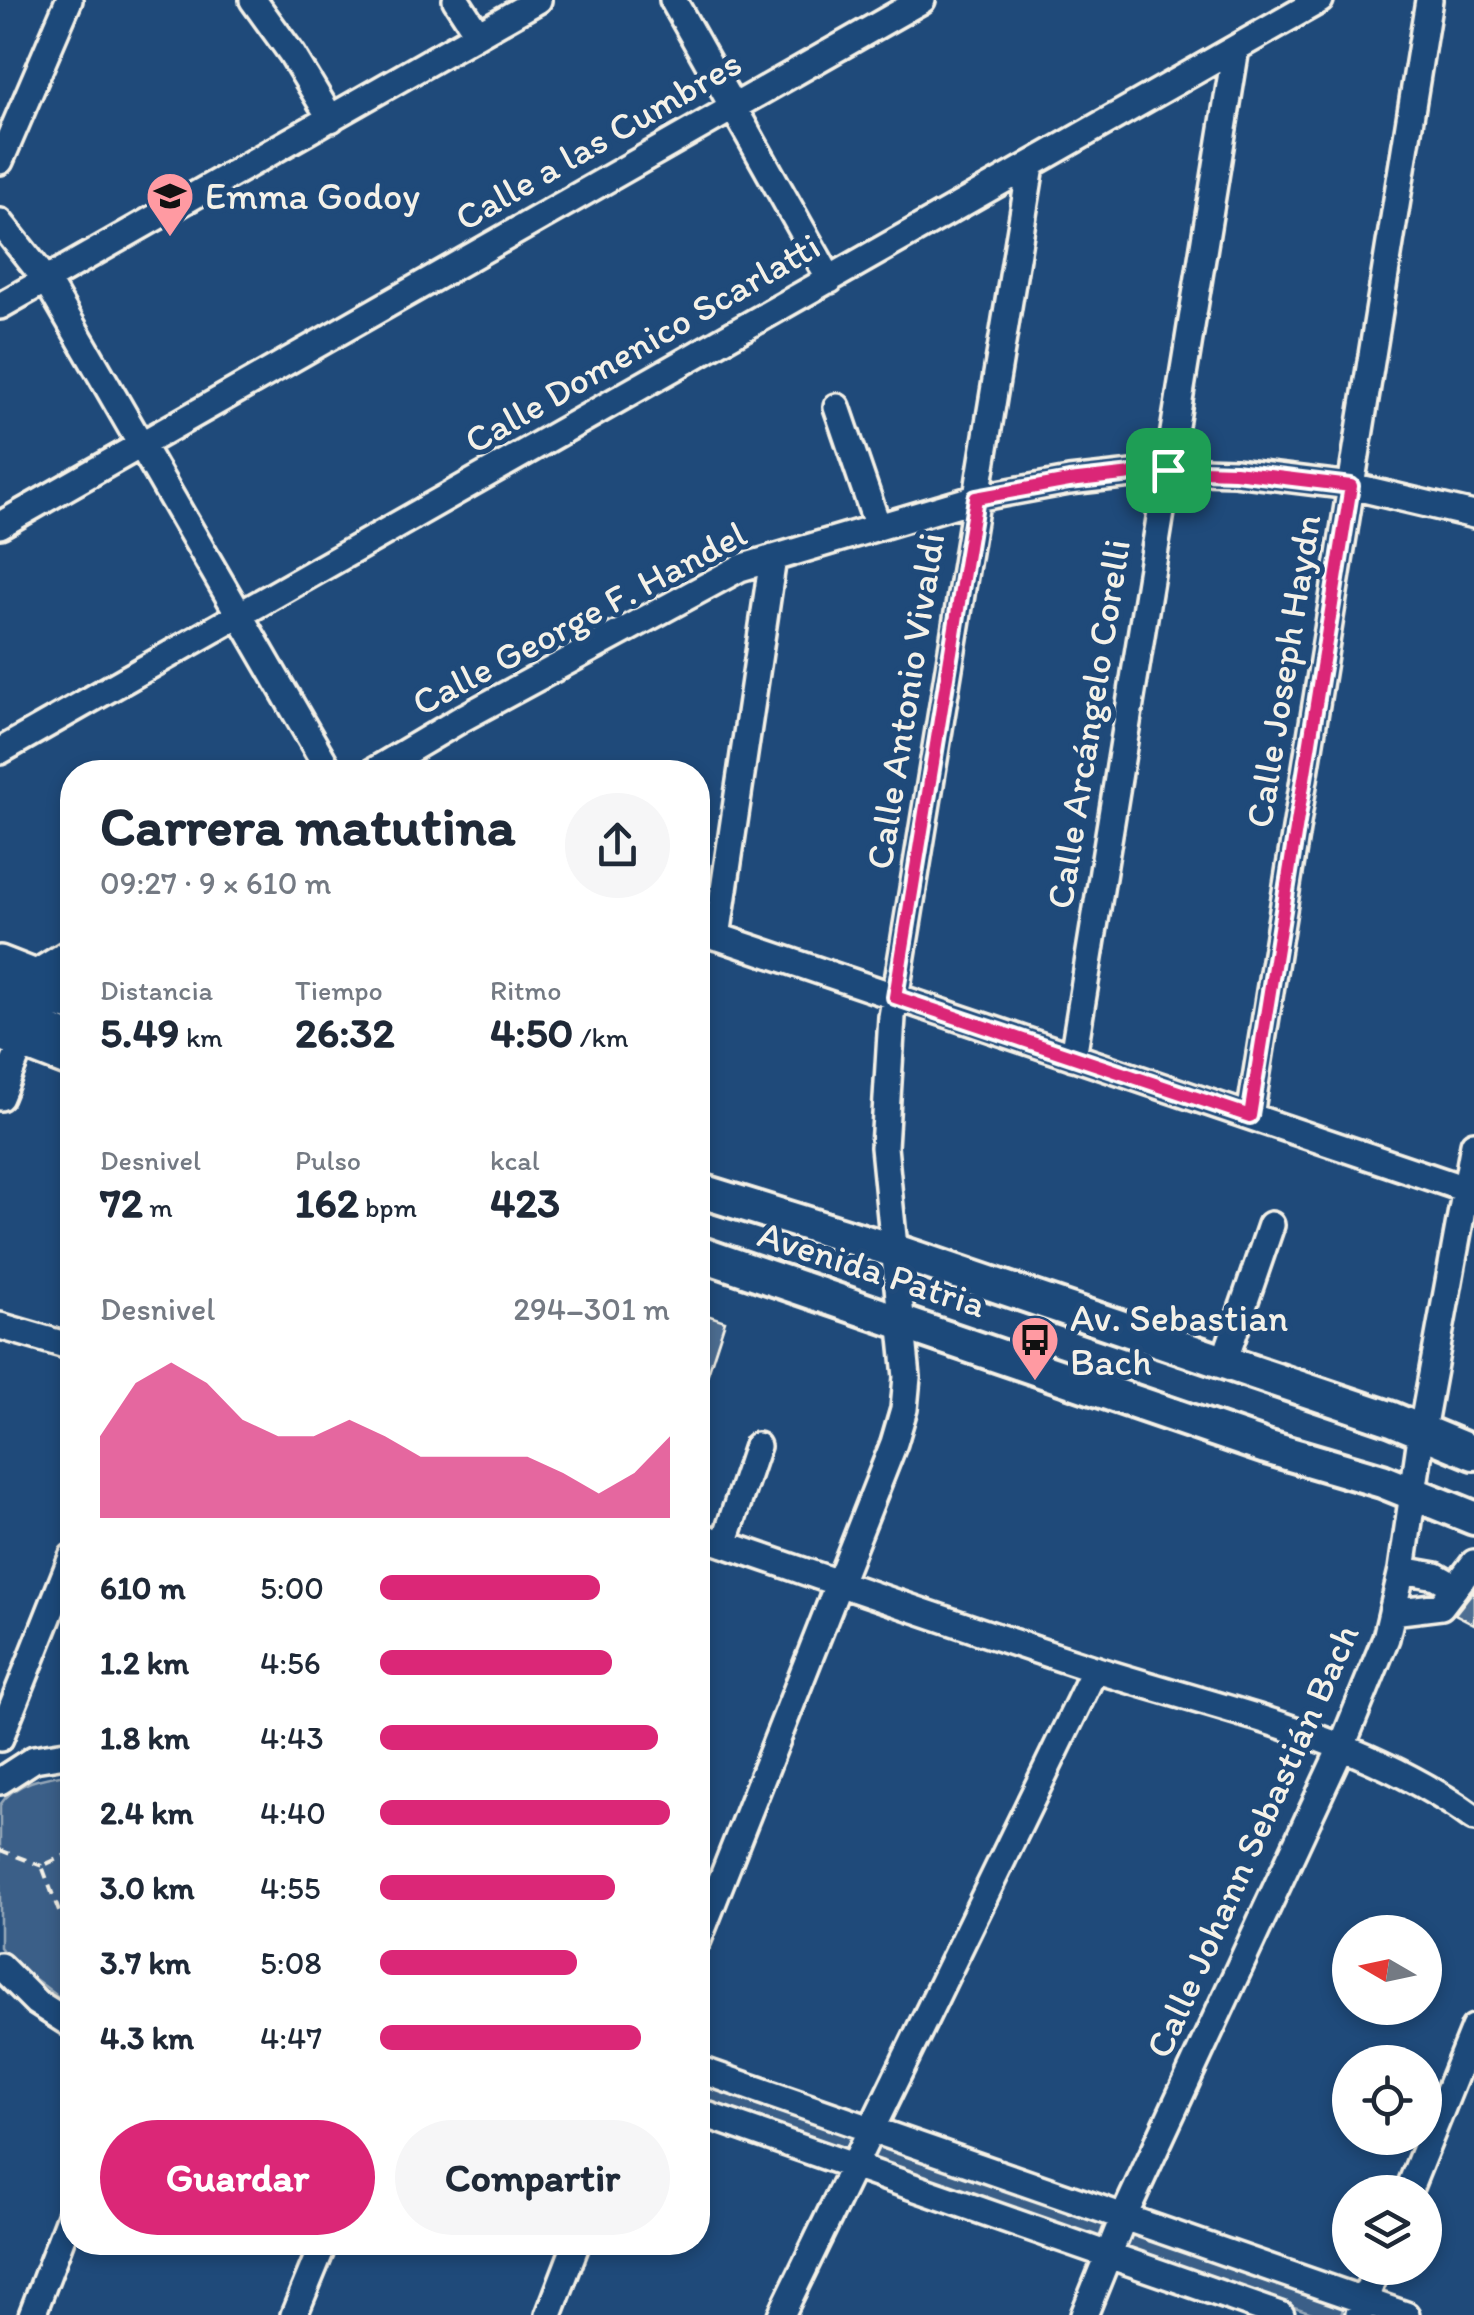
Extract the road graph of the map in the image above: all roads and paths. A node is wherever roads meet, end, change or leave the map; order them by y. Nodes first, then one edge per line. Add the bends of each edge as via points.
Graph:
1 (69, 0) edge
2 (253, 0) edge
3 (456, 0) edge
4 (538, 0) edge
5 (673, 0) edge
6 (922, 0) edge
7 (1320, 0) edge
8 (1428, 0) edge
9 (478, 34) junction
10 (1236, 48) junction
11 (732, 106) junction
12 (330, 118) junction
13 (0, 161) edge
14 (1031, 166) junction
15 (0, 222) edge
16 (46, 280) junction
17 (830, 280) junction
18 (0, 306) edge
19 (837, 407) dead end
20 (141, 445) junction
21 (1168, 470) junction
22 (1351, 486) junction
23 (976, 498) junction
24 (1474, 515) edge
25 (0, 525) edge
26 (878, 527) junction
27 (773, 558) junction
28 (239, 615) junction
29 (0, 750) edge
30 (323, 760) edge
31 (392, 760) edge
32 (710, 916) edge
33 (710, 934) edge
34 (60, 958) edge
35 (0, 959) edge
36 (36, 973) junction
37 (0, 982) edge
38 (60, 982) edge
39 (895, 997) junction
40 (60, 1002) edge
41 (0, 1010) edge
42 (60, 1036) edge
43 (10, 1041) edge
44 (1072, 1056) junction
45 (60, 1060) edge
46 (0, 1097) edge
47 (1250, 1116) junction
48 (1474, 1144) edge
49 (1470, 1190) edge
50 (710, 1194) edge
51 (1271, 1225) dead end
52 (895, 1252) junction
53 (710, 1257) edge
54 (902, 1321) junction
55 (0, 1326) edge
56 (60, 1344) edge
57 (1224, 1362) junction
58 (1422, 1430) junction
59 (757, 1446) dead end
60 (1474, 1453) edge
61 (1412, 1492) junction
62 (1474, 1518) edge
63 (1474, 1527) edge
64 (710, 1539) edge
65 (724, 1544) junction
66 (1474, 1563) edge
67 (1402, 1570) junction
68 (839, 1583) junction
69 (60, 1587) edge
70 (1456, 1587) junction
71 (1392, 1612) junction
72 (1094, 1669) junction
73 (0, 1738) edge
74 (1342, 1746) junction
75 (60, 1755) edge
76 (3, 1776) edge
77 (1474, 1818) edge
78 (0, 1850) edge
79 (60, 1858) edge
80 (42, 1866) junction
81 (710, 1910) edge
82 (60, 1913) edge
83 (0, 1966) edge
84 (60, 2017) edge
85 (1474, 2028) edge
86 (710, 2073) edge
87 (710, 2116) edge
88 (872, 2130) junction
89 (854, 2166) junction
90 (1415, 2175) edge
91 (1124, 2216) junction
92 (60, 2242) edge
93 (1108, 2254) junction
94 (319, 2255) edge
95 (573, 2255) edge
96 (1361, 2308) edge
97 (32, 2315) edge
98 (294, 2315) edge
99 (548, 2315) edge
100 (780, 2315) edge
101 (1084, 2315) edge
102 (1281, 2315) edge
103 (1406, 2315) edge

1 - 13 street
2 - 12 street
3 - 9 street
4 - 9 street
5 - 11 street
6 - 11 street, Calle a las Cumbres
7 - 10 street, Calle Domenico Scarlatti
8 - 22 street, Calle Joseph Haydn
9 - 12 street
10 - 14 street, Calle Domenico Scarlatti
10 - 21 street, Calle Arcángelo Corelli
11 - 17 street
11 - 20 street, Calle a las Cumbres
12 - 16 street
14 - 17 street, Calle Domenico Scarlatti
14 - 23 street, Calle Antonio Vivaldi
15 - 16 street
16 - 18 street
16 - 20 street
17 - 28 street, Calle Domenico Scarlatti
19 - 26 street
20 - 25 street, Calle a las Cumbres
20 - 28 street
21 - 22 street, Calle George F. Handel
21 - 23 street, Calle George F. Handel
21 - 44 street, Calle Arcángelo Corelli
22 - 24 street, Calle George F. Handel
22 - 47 street, Calle Joseph Haydn
23 - 26 street, Calle George F. Handel
23 - 39 street, Calle Antonio Vivaldi
26 - 27 street, Calle George F. Handel
27 - 31 street, Calle George F. Handel via 740,568
27 - 32 street
28 - 29 street, Calle Domenico Scarlatti
28 - 30 street
33 - 39 street
34 - 36 street
35 - 36 street
36 - 38 street
37 - 40 main road
39 - 44 street
39 - 52 street, Calle Antonio Vivaldi via 884,1146
41 - 42 main road
43 - 45 street
43 - 46 street
44 - 47 street
47 - 49 street
48 - 49 street, Calle Johann Sebastián Bach
49 - 58 street, Calle Johann Sebastián Bach
50 - 52 main road, Avenida Patria
51 - 57 street
52 - 54 street, Calle Antonio Vivaldi
52 - 57 main road, Avenida Patria
53 - 54 main road, Avenida Patria
54 - 61 main road, Avenida Patria
54 - 68 street, Calle Antonio Vivaldi via 904,1409
55 - 56 street
57 - 58 main road, Avenida Patria
58 - 60 main road, Avenida Patria
58 - 61 street, Calle Johann Sebastián Bach
59 - 65 street
61 - 62 main road, Avenida Patria
61 - 67 street, Calle Johann Sebastián Bach
62 - 63 street
64 - 65 street
65 - 68 street
66 - 70 street
67 - 70 street
67 - 71 street, Calle Johann Sebastián Bach
68 - 72 street
68 - 81 street, Calle Antonio Vivaldi
69 - 73 street
70 - 71 street via 1441,1606
71 - 74 street, Calle Johann Sebastián Bach
72 - 74 street
72 - 88 street
74 - 77 street via 1441,1794
74 - 91 street, Calle Johann Sebastián Bach
75 - 76 street via 34,1759
78 - 80 path
79 - 80 path
80 - 82 path
83 - 84 street
85 - 90 street
86 - 88 street
87 - 89 street
88 - 89 street
88 - 91 street
89 - 93 street
89 - 100 street
91 - 93 street, Calle Johann Sebastián Bach
91 - 96 street
92 - 97 street
93 - 101 street, Calle Johann Sebastián Bach
93 - 102 street
94 - 98 street
95 - 99 street
96 - 103 street

